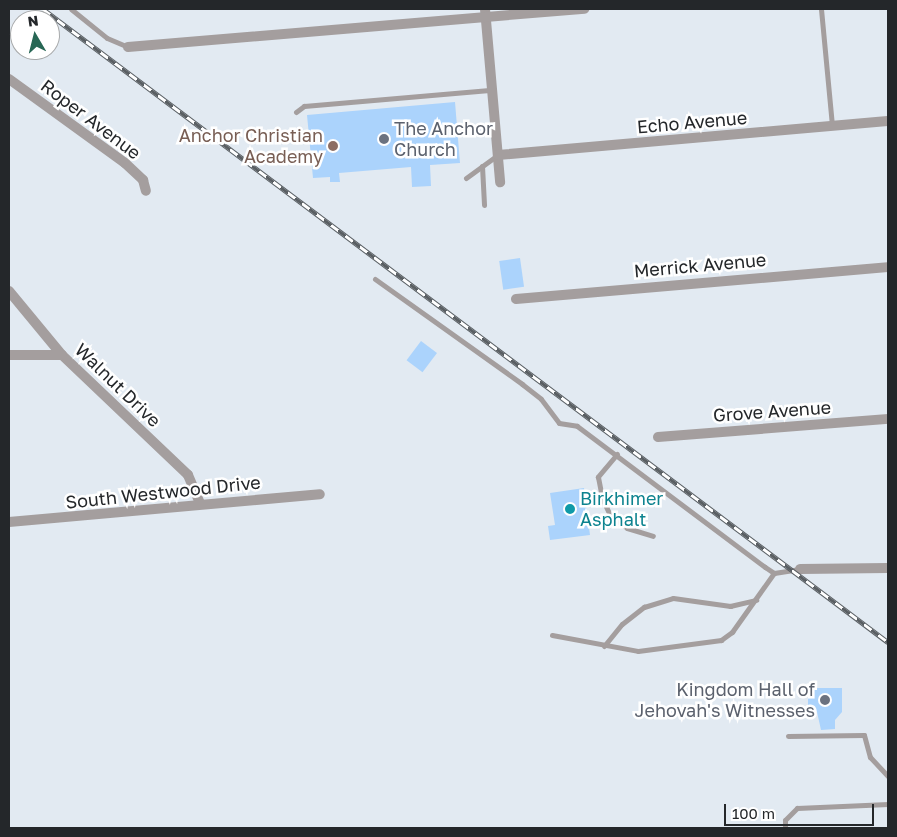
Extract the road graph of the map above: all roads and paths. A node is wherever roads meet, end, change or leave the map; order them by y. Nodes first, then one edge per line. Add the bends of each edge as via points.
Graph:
1 (71, 9) edge
2 (584, 9) edge
3 (821, 9) edge
4 (486, 13) edge
5 (128, 47) joint
6 (9, 79) edge
7 (492, 90) junction
8 (296, 112) dead end
9 (888, 121) edge
10 (832, 126) junction
11 (498, 155) junction
12 (482, 166) junction
13 (466, 178) dead end
14 (500, 182) dead end
15 (146, 191) dead end
16 (484, 205) dead end
17 (888, 267) edge
18 (375, 279) dead end
19 (9, 291) edge
20 (516, 299) dead end
21 (62, 354) junction
22 (9, 355) edge
23 (888, 419) edge
24 (658, 437) dead end
25 (617, 454) junction
26 (320, 494) dead end
27 (200, 503) junction
28 (9, 522) edge
29 (653, 536) dead end
30 (888, 568) edge
31 (800, 569) joint
32 (774, 573) junction
33 (756, 600) junction
34 (552, 635) dead end
35 (604, 646) junction
36 (788, 736) dead end
37 (888, 776) edge
38 (888, 804) edge
39 (785, 828) edge

1 - 5 lane via 107,38
2 - 4 street
3 - 10 lane
4 - 5 street
4 - 7 street
6 - 15 street, Roper Avenue via 125,164 143,180
7 - 8 lane via 304,106
7 - 11 street
9 - 10 street, Echo Avenue
10 - 11 street, Echo Avenue
11 - 12 lane
11 - 14 street
12 - 13 lane
12 - 16 lane
17 - 20 street, Merrick Avenue
18 - 25 lane via 528,389 558,424 577,426
19 - 21 street, Walnut Drive
21 - 22 street
21 - 27 street, Walnut Drive via 188,475
23 - 24 street, Grove Avenue
25 - 29 lane via 598,477 602,498 610,515 627,528
25 - 32 lane
26 - 27 street, South Westwood Drive
27 - 28 street, South Westwood Drive via 157,511
30 - 31 street
31 - 32 lane
32 - 33 lane
33 - 35 lane via 730,606 673,598 644,607 622,624
33 - 35 lane via 732,632 721,640 638,651
34 - 35 lane
36 - 37 lane via 864,736 870,757
38 - 39 lane via 797,808 785,820

